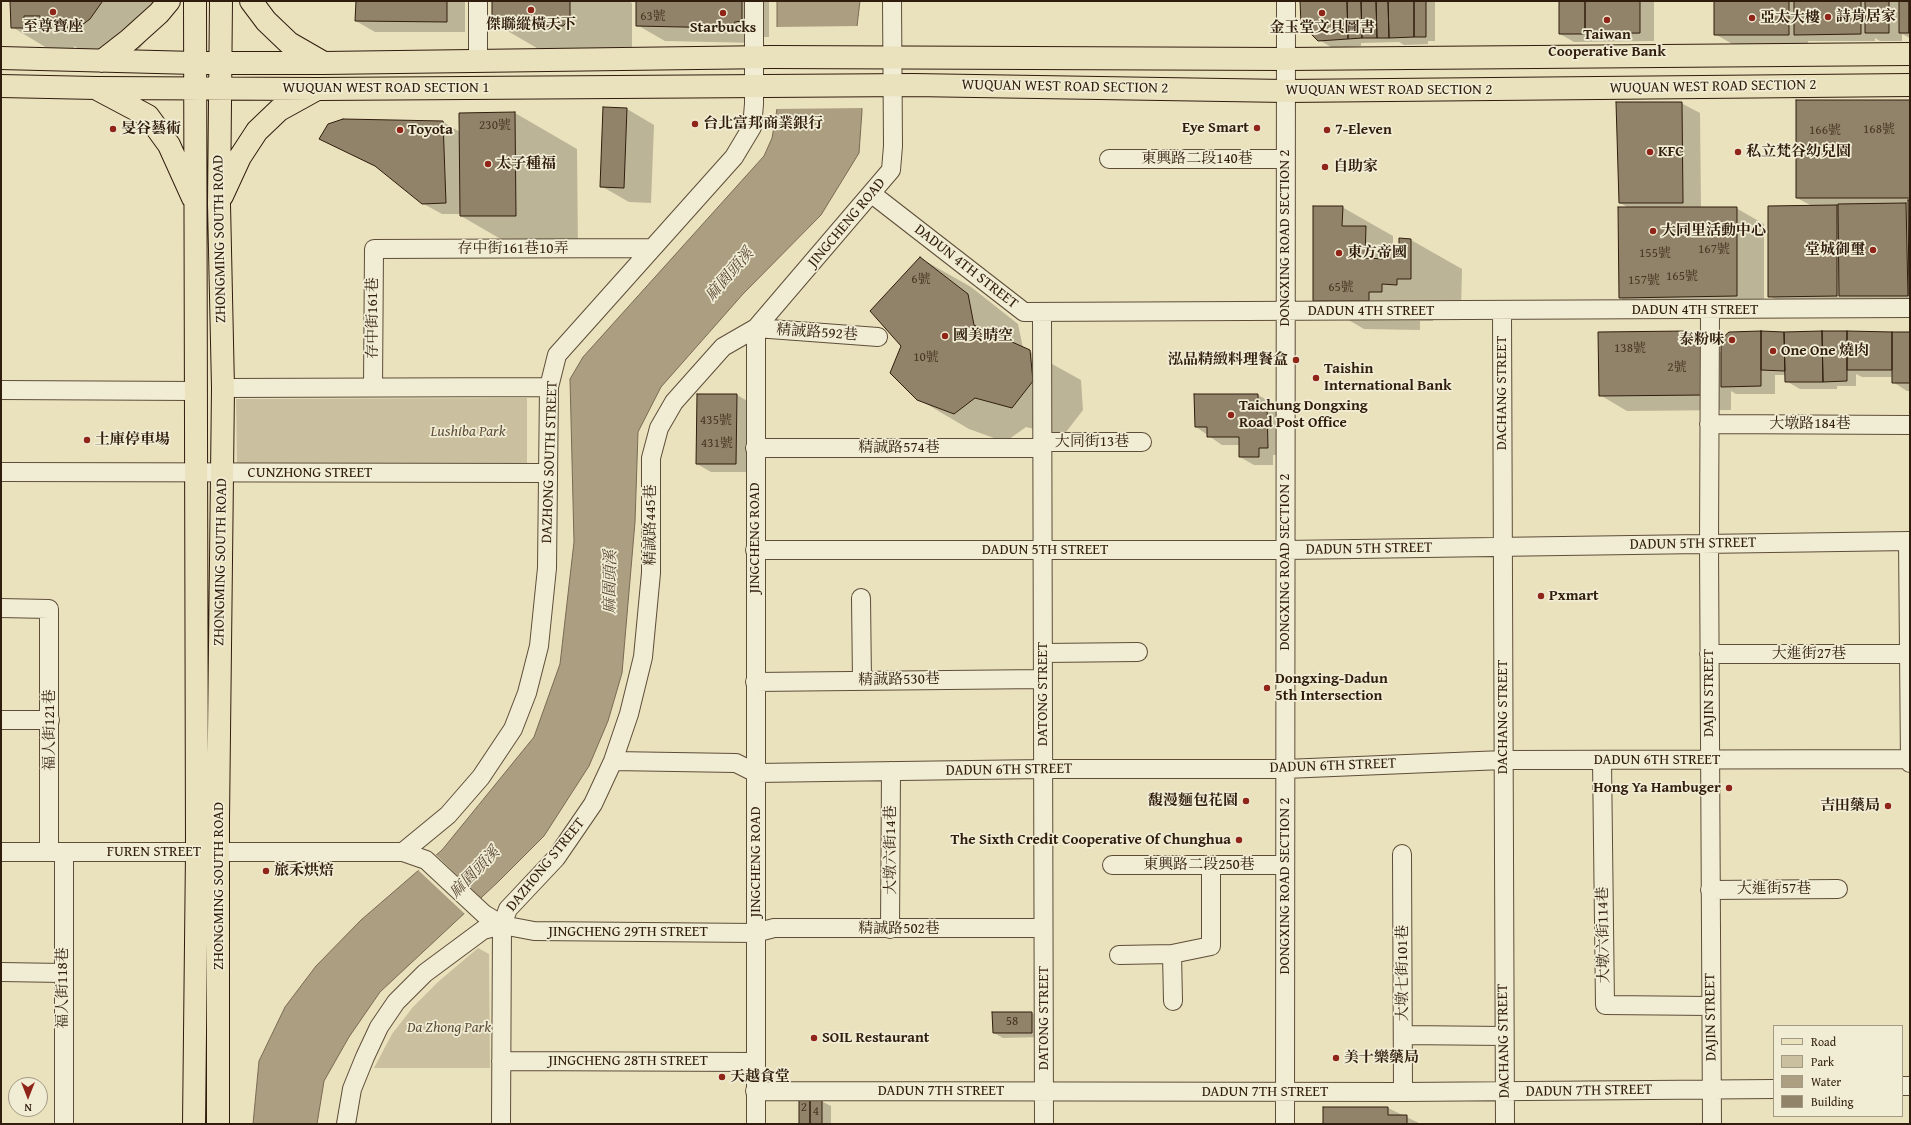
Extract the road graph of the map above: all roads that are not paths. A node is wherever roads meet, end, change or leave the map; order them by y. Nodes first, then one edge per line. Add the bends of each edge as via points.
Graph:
1 (169, 1) edge
2 (195, 1) edge
3 (221, 1) edge
4 (251, 1) edge
5 (478, 1) edge
6 (754, 1) edge
7 (892, 1) edge
8 (1286, 1) edge
9 (1910, 54) edge
10 (763, 57) junction
11 (868, 57) joint
12 (892, 57) junction
13 (1, 58) edge
14 (1286, 59) junction
15 (102, 61) junction
16 (478, 61) junction
17 (220, 62) junction
18 (195, 63) junction
19 (323, 63) junction
20 (893, 85) junction
21 (1910, 85) edge
22 (1, 86) edge
23 (763, 86) junction
24 (868, 86) joint
25 (96, 88) junction
26 (195, 88) junction
27 (220, 88) junction
28 (318, 89) junction
29 (1286, 91) junction
30 (1285, 158) junction
31 (1109, 159) dead end
32 (872, 194) junction
33 (219, 204) junction
34 (196, 205) junction
35 (652, 248) junction
36 (374, 249) joint
37 (1910, 308) edge
38 (1710, 310) junction
39 (1285, 311) junction
40 (1502, 311) junction
41 (1042, 312) junction
42 (756, 328) junction
43 (878, 337) dead end
44 (373, 387) junction
45 (549, 387) junction
46 (223, 388) junction
47 (1, 390) edge
48 (195, 391) junction
49 (1709, 424) junction
50 (1910, 425) edge
51 (1142, 442) dead end
52 (1042, 445) junction
53 (755, 448) junction
54 (1, 472) edge
55 (196, 472) junction
56 (222, 472) junction
57 (547, 474) junction
58 (1909, 542) edge
59 (1709, 544) junction
60 (1502, 547) junction
61 (755, 550) junction
62 (1043, 550) junction
63 (1285, 550) junction
64 (862, 598) dead end
65 (1, 608) edge
66 (1138, 652) dead end
67 (1043, 653) junction
68 (1709, 654) junction
69 (1909, 654) edge
70 (1043, 679) junction
71 (862, 680) junction
72 (755, 682) junction
73 (1, 720) edge
74 (50, 720) junction
75 (1910, 759) edge
76 (1503, 760) junction
77 (1602, 760) junction
78 (1710, 760) junction
79 (613, 761) junction
80 (1910, 763) edge
81 (1043, 769) junction
82 (1285, 769) junction
83 (891, 771) junction
84 (756, 773) junction
85 (1, 852) edge
86 (56, 852) junction
87 (197, 852) junction
88 (219, 852) junction
89 (402, 852) junction
90 (1402, 854) dead end
91 (1112, 865) dead end
92 (1211, 865) junction
93 (1285, 865) junction
94 (1838, 889) dead end
95 (1710, 890) junction
96 (502, 925) junction
97 (1044, 928) junction
98 (890, 929) junction
99 (755, 933) junction
100 (1172, 954) junction
101 (1119, 955) dead end
102 (1, 972) edge
103 (63, 973) junction
104 (1173, 1001) dead end
105 (1711, 1006) junction
106 (1403, 1035) junction
107 (1504, 1036) junction
108 (501, 1061) junction
109 (755, 1062) junction
110 (1773, 1089) edge
111 (755, 1090) junction
112 (1712, 1090) junction
113 (1044, 1092) junction
114 (1285, 1092) junction
115 (1403, 1092) junction
116 (1505, 1092) junction
117 (64, 1124) edge
118 (194, 1124) edge
119 (218, 1124) edge
120 (346, 1124) edge
121 (501, 1124) edge
122 (756, 1124) edge
123 (1044, 1124) edge
124 (1285, 1124) edge
125 (1505, 1124) edge
126 (1712, 1124) edge

1 - 15 main road via 149,22
2 - 18 main road, ZHONGMING SOUTH ROAD
3 - 17 main road, ZHONGMING SOUTH ROAD
4 - 19 main road via 266,21 290,43
5 - 16 street
6 - 10 street, DAZHONG SOUTH STREET
7 - 12 street, JINGCHENG ROAD
8 - 14 street, DONGXING ROAD SECTION 2
9 - 14 main road, WUQUAN WEST ROAD SECTION 2
10 - 11 main road, WUQUAN WEST ROAD SECTION 1
10 - 16 main road, WUQUAN WEST ROAD SECTION 1
10 - 23 street, DAZHONG SOUTH STREET
11 - 12 main road, WUQUAN WEST ROAD SECTION 2
12 - 14 main road, WUQUAN WEST ROAD SECTION 2
12 - 20 street, JINGCHENG ROAD
13 - 15 main road, WUQUAN WEST ROAD SECTION 1
14 - 29 street, DONGXING ROAD SECTION 2
15 - 18 main road, WUQUAN WEST ROAD SECTION 1
16 - 19 main road, WUQUAN WEST ROAD SECTION 1
17 - 18 main road, WUQUAN WEST ROAD SECTION 1
17 - 19 main road, WUQUAN WEST ROAD SECTION 1
17 - 27 main road, ZHONGMING SOUTH ROAD
18 - 26 main road, ZHONGMING SOUTH ROAD
20 - 24 main road, WUQUAN WEST ROAD SECTION 2
20 - 29 main road, WUQUAN WEST ROAD SECTION 2
20 - 32 street, JINGCHENG ROAD via 891,170
21 - 29 main road, WUQUAN WEST ROAD SECTION 2
22 - 25 main road, WUQUAN WEST ROAD SECTION 1
23 - 24 main road, WUQUAN WEST ROAD SECTION 1
23 - 28 main road, WUQUAN WEST ROAD SECTION 1
23 - 35 street, DAZHONG SOUTH STREET via 752,127 734,157
25 - 26 main road, WUQUAN WEST ROAD SECTION 1
25 - 34 main road via 148,116 169,145
26 - 27 main road, WUQUAN WEST ROAD SECTION 1
26 - 34 main road, ZHONGMING SOUTH ROAD
27 - 28 main road, WUQUAN WEST ROAD SECTION 1
27 - 33 main road, ZHONGMING SOUTH ROAD
28 - 33 main road via 279,110 257,131 240,157
29 - 30 street, DONGXING ROAD SECTION 2
30 - 31 street, 東興路二段140巷
30 - 39 street, DONGXING ROAD SECTION 2
32 - 41 street, DADUN 4TH STREET via 1024,312
32 - 42 street, JINGCHENG ROAD
33 - 46 main road, ZHONGMING SOUTH ROAD
34 - 48 main road, ZHONGMING SOUTH ROAD
35 - 36 street, 存中街161巷10弄
35 - 45 street, DAZHONG SOUTH STREET via 557,355
36 - 44 street, 存中街161巷
37 - 38 street, DADUN 4TH STREET
38 - 40 street, DADUN 4TH STREET
38 - 49 street, DAJIN STREET
39 - 40 street, DADUN 4TH STREET
39 - 41 street, DADUN 4TH STREET
39 - 63 street, DONGXING ROAD SECTION 2
40 - 60 street, DACHANG STREET
41 - 52 street, DATONG STREET
42 - 43 street, 精誠路592巷
42 - 53 street, JINGCHENG ROAD
42 - 79 street, 精誠路445巷 via 723,347 674,402 659,428 651,458 651,573 643,657 629,714
44 - 45 street
44 - 46 street
45 - 57 street, DAZHONG SOUTH STREET
46 - 56 main road, ZHONGMING SOUTH ROAD
47 - 48 street
48 - 55 main road, ZHONGMING SOUTH ROAD
49 - 50 street, 大墩路184巷
49 - 59 street, DAJIN STREET
51 - 52 street, 大同街13巷
52 - 53 street, 精誠路574巷
52 - 62 street, DATONG STREET
53 - 61 street, JINGCHENG ROAD
54 - 55 street, CUNZHONG STREET
55 - 56 street, CUNZHONG STREET
55 - 87 main road, ZHONGMING SOUTH ROAD
56 - 57 street, CUNZHONG STREET
56 - 88 main road, ZHONGMING SOUTH ROAD
57 - 89 street, DAZHONG SOUTH STREET via 547,568 539,646 527,693 513,729 481,778 448,815
58 - 59 street, DADUN 5TH STREET
58 - 69 street
59 - 60 street, DADUN 5TH STREET
59 - 68 street, DAJIN STREET
60 - 63 street, DADUN 5TH STREET
60 - 76 street, DACHANG STREET
61 - 62 street, DADUN 5TH STREET
61 - 72 street, JINGCHENG ROAD
62 - 63 street, DADUN 5TH STREET
62 - 67 street, DATONG STREET
63 - 82 street, DONGXING ROAD SECTION 2
64 - 71 street
65 - 74 street, 福人街121巷 via 49,609
66 - 67 street
67 - 70 street, DATONG STREET
68 - 69 street, 大進街27巷
68 - 78 street, DAJIN STREET
69 - 75 street
70 - 71 street, 精誠路530巷
70 - 81 street, DATONG STREET
71 - 72 street, 精誠路530巷
72 - 84 street, JINGCHENG ROAD
73 - 74 street
74 - 86 street, 福人街121巷
75 - 78 street, DADUN 6TH STREET
75 - 80 street
76 - 77 street, DADUN 6TH STREET
76 - 82 street, DADUN 6TH STREET
76 - 107 street, DACHANG STREET
77 - 78 street, DADUN 6TH STREET
77 - 105 street, 大墩六街114巷 via 1605,1005
78 - 95 street, DAJIN STREET
79 - 84 street via 736,763
79 - 96 street, DAZHONG STREET via 593,804 556,858 508,909
81 - 82 street, DADUN 6TH STREET
81 - 83 street, DADUN 6TH STREET
81 - 97 street, DATONG STREET
82 - 93 street, DONGXING ROAD SECTION 2
83 - 84 street, DADUN 6TH STREET
83 - 98 street, 大墩六街14巷
84 - 99 street, JINGCHENG ROAD
85 - 86 street, FUREN STREET
86 - 87 street, FUREN STREET
86 - 103 street, 福人街118巷
87 - 88 street, FUREN STREET
87 - 118 main road, ZHONGMING SOUTH ROAD
88 - 89 street, FUREN STREET
88 - 119 main road, ZHONGMING SOUTH ROAD
89 - 96 street, FUREN STREET via 426,860 484,914
90 - 106 street, 大墩七街101巷
91 - 92 street, 東興路二段250巷
92 - 93 street, 東興路二段250巷
92 - 100 street via 1211,946
93 - 114 street, DONGXING ROAD SECTION 2
94 - 95 street, 大進街57巷
95 - 105 street, DAJIN STREET
96 - 99 street, JINGCHENG 29TH STREET via 534,931
96 - 108 street
96 - 120 street, DAZHONG STREET via 483,930 425,973 396,1002 379,1027 365,1057 352,1089
97 - 98 street, 精誠路502巷
97 - 113 street, DATONG STREET
98 - 99 street, 精誠路502巷 via 774,928
99 - 109 street, JINGCHENG ROAD
100 - 101 street
100 - 104 street
102 - 103 street
103 - 117 street, 福人街118巷
105 - 112 street, DAJIN STREET
106 - 107 street
106 - 115 street, 大墩七街101巷
107 - 116 street, DACHANG STREET
108 - 109 street, JINGCHENG 28TH STREET
108 - 121 street
109 - 111 street, JINGCHENG ROAD
110 - 112 street, DADUN 7TH STREET
111 - 113 street, DADUN 7TH STREET
111 - 122 street, JINGCHENG ROAD
112 - 116 street, DADUN 7TH STREET
112 - 126 street, DAJIN STREET
113 - 114 street, DADUN 7TH STREET
113 - 123 street, DATONG STREET
114 - 115 street, DADUN 7TH STREET
114 - 124 street, DONGXING ROAD SECTION 2
115 - 116 street, DADUN 7TH STREET
116 - 125 street, DACHANG STREET

